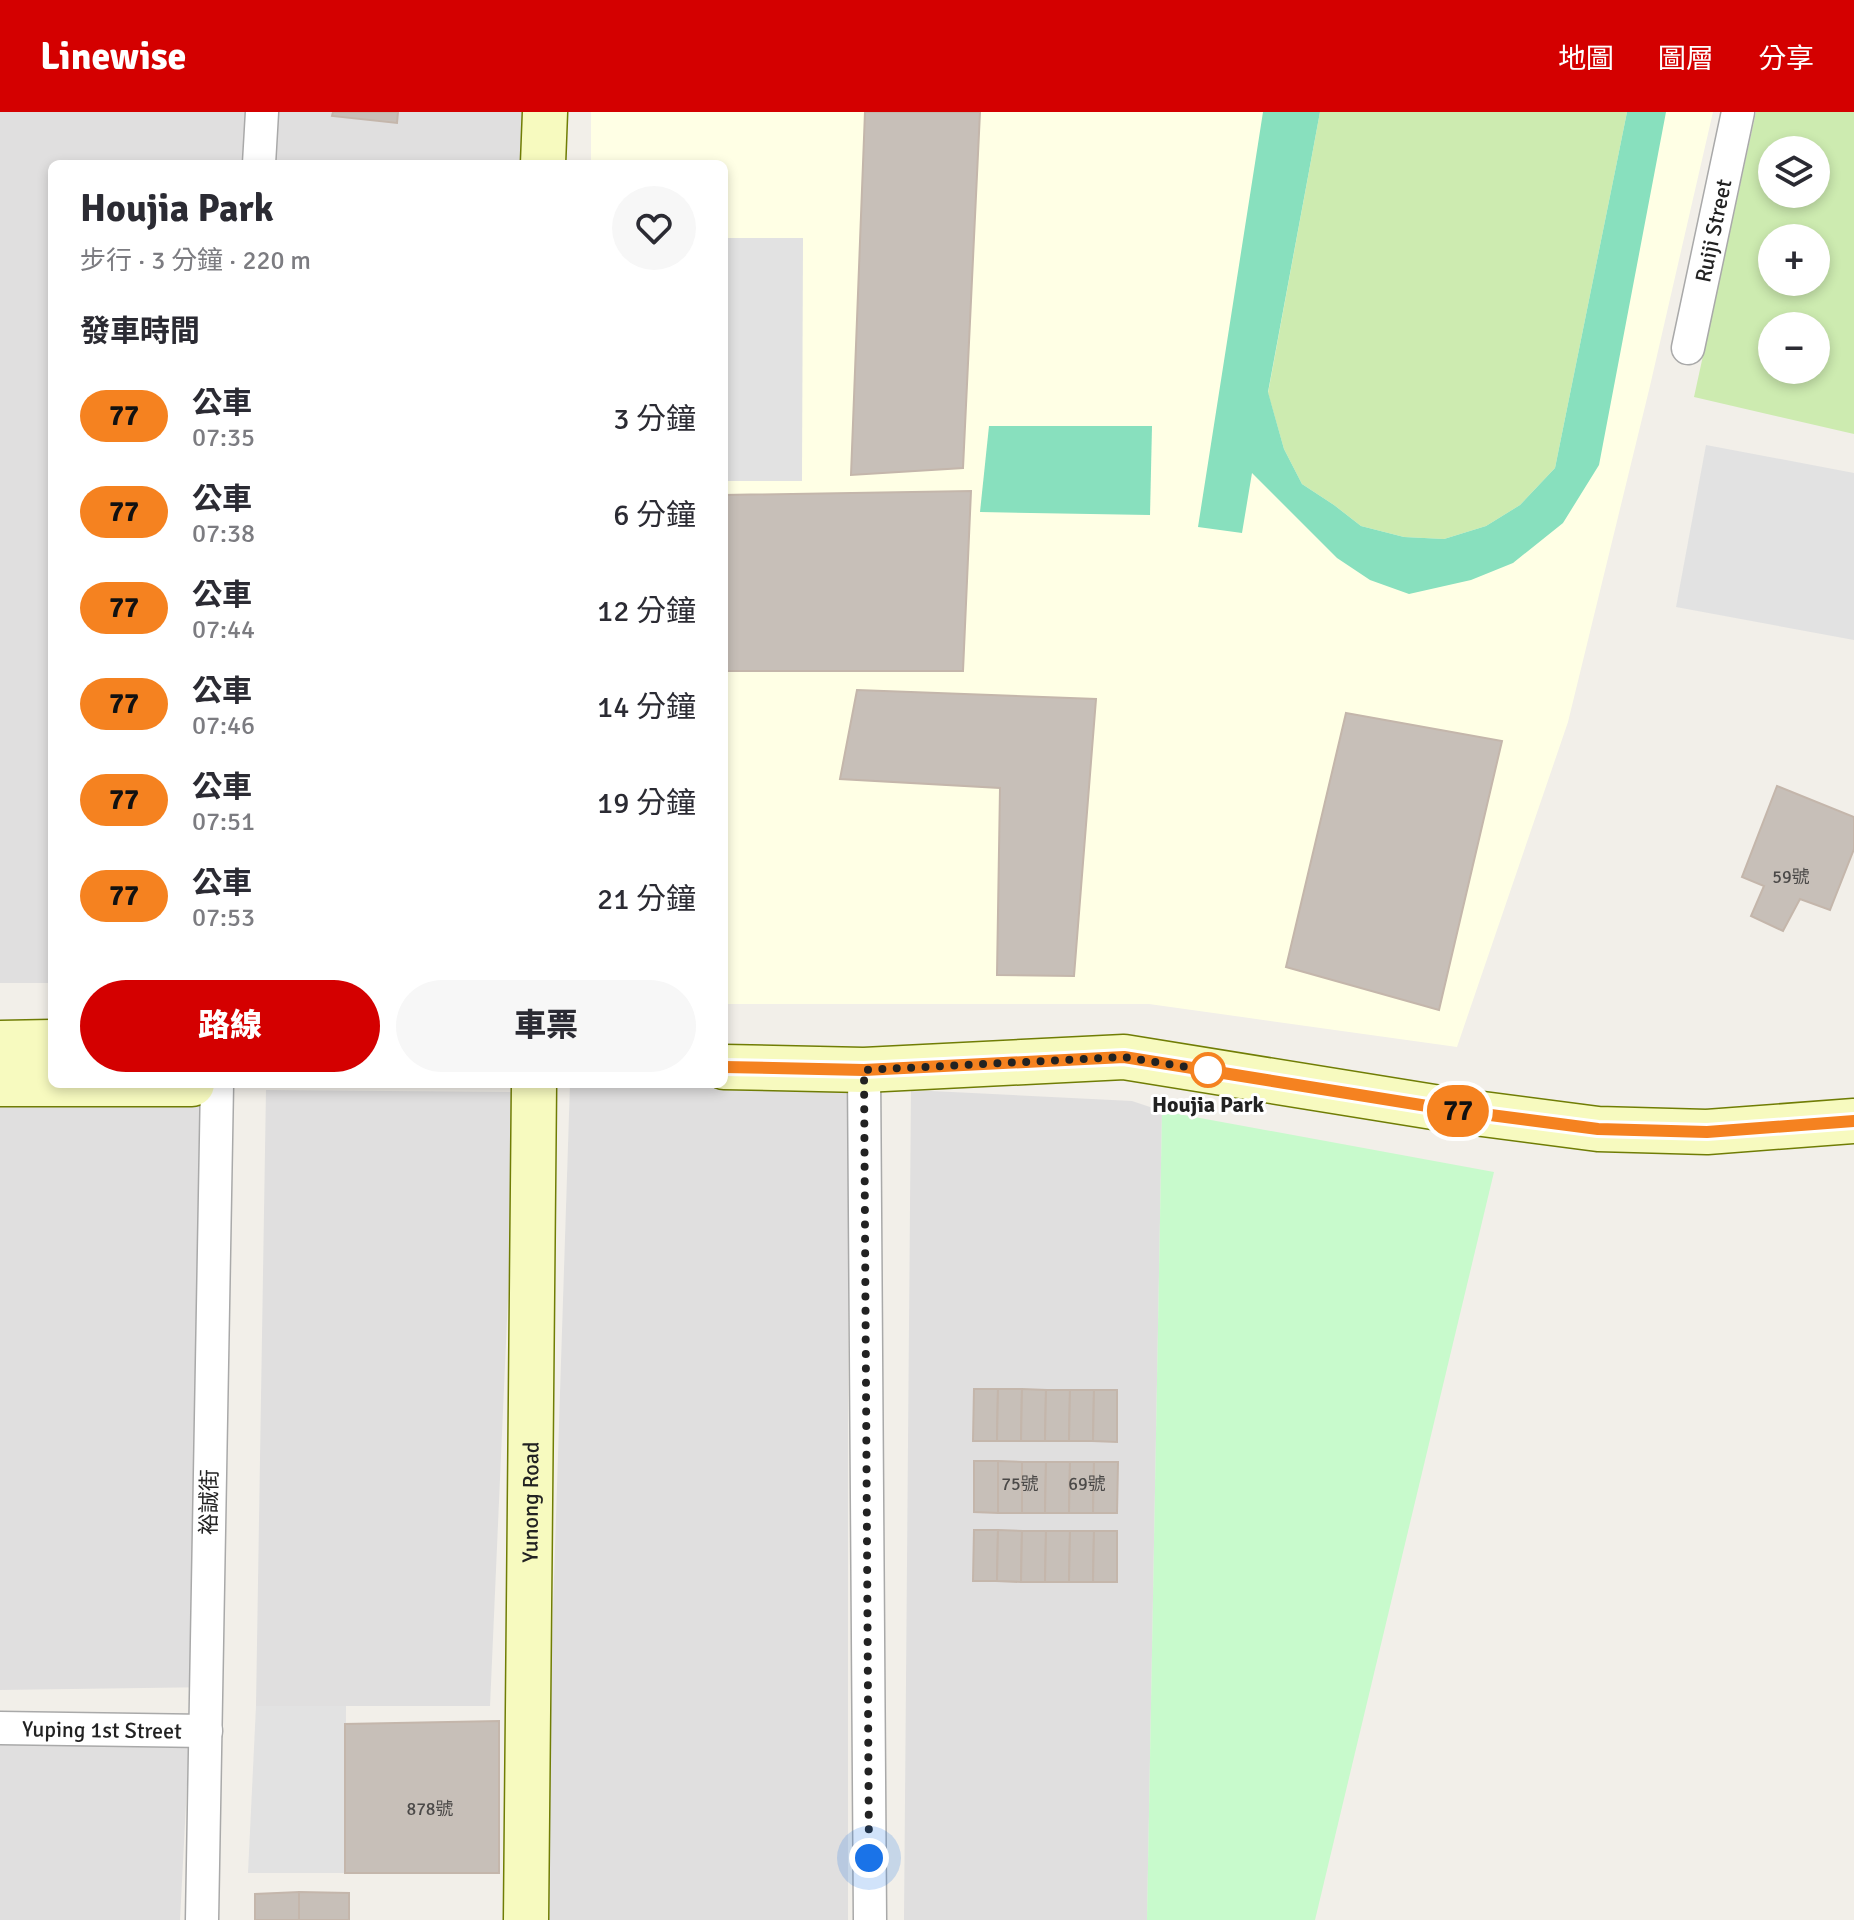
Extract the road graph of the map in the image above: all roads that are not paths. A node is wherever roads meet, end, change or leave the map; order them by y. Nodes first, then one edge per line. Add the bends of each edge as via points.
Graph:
1 (262, 112) edge
2 (545, 112) edge
3 (1738, 112) edge
4 (259, 160) edge
5 (543, 160) edge
6 (1688, 348) dead end
7 (48, 1042) edge
8 (0, 1043) edge
9 (728, 1067) edge
10 (864, 1070) junction
11 (0, 1084) edge
12 (48, 1084) edge
13 (217, 1088) edge
14 (534, 1088) edge
15 (1854, 1121) edge
16 (0, 1728) edge
17 (206, 1731) junction
18 (202, 1920) edge
19 (526, 1920) edge
20 (870, 1920) edge

1 - 4 street
2 - 5 street
3 - 6 street, Ruiji Street
7 - 8 street
9 - 10 street
10 - 15 street via 1124,1057 1598,1129 1707,1132
10 - 20 street
11 - 12 street
13 - 17 street, 裕誠街
14 - 19 street, Yunong Road
16 - 17 street, Yuping 1st Street
17 - 18 street, 裕誠街

